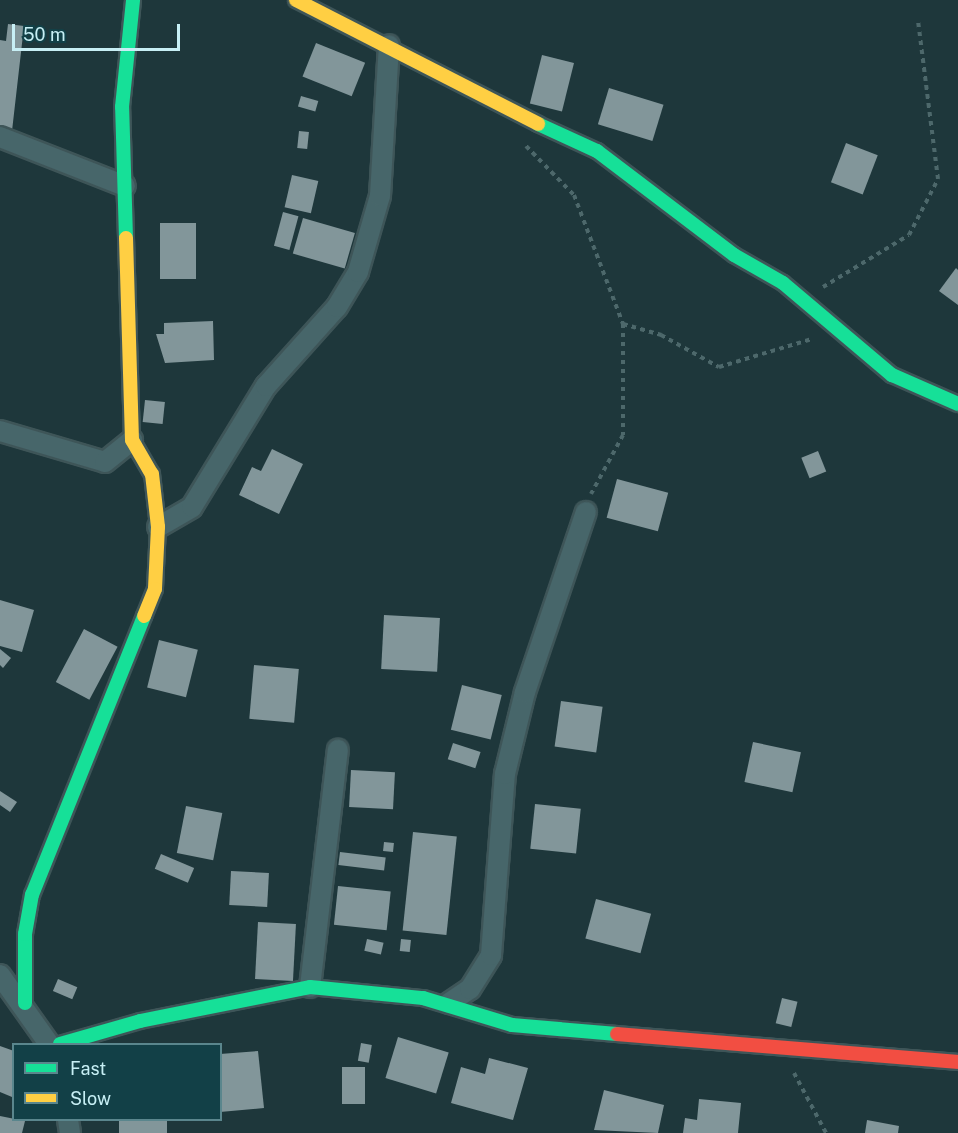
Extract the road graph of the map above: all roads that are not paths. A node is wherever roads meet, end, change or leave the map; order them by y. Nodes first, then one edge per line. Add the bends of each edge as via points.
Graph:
1 (133, 0) edge
2 (296, 0) edge
3 (389, 45) junction
4 (0, 137) edge
5 (124, 186) junction
6 (958, 404) edge
7 (0, 431) edge
8 (132, 440) junction
9 (586, 513) road end
10 (158, 527) junction
11 (338, 750) dead end
12 (0, 975) edge
13 (310, 987) junction
14 (25, 1003) junction
15 (449, 1003) junction
16 (48, 1043) edge
17 (63, 1043) edge
18 (958, 1062) edge

1 - 5 street via 122,107
2 - 3 street
3 - 6 street via 489,101 597,151 704,233 801,299 833,330 892,375
3 - 10 street via 380,196 358,272 337,307 266,386 192,507
4 - 5 street
5 - 8 street
7 - 8 street via 105,462
8 - 10 street via 152,474
9 - 15 street via 525,692 505,774 491,955 470,989
10 - 14 street via 155,589 32,895 25,934
11 - 13 street
12 - 14 street
13 - 15 street
13 - 17 street via 140,1021
14 - 16 street
15 - 18 street via 512,1025

